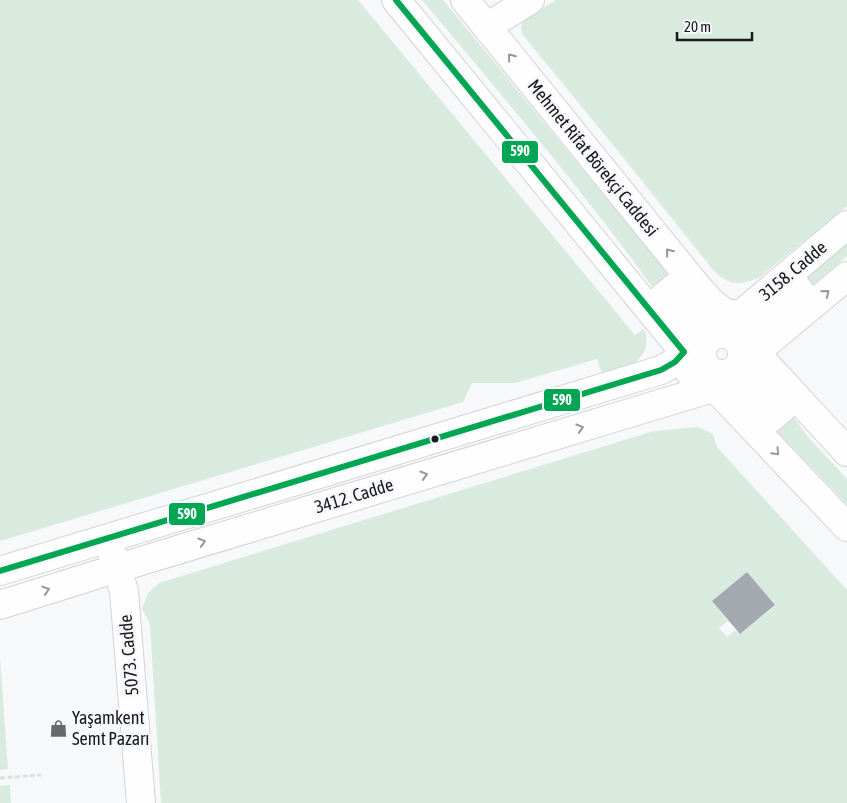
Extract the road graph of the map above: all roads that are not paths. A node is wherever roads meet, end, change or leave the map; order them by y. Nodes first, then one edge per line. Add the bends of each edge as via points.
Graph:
1 (396, 0) edge
2 (465, 0) edge
3 (523, 2) edge
4 (487, 27) junction
5 (847, 225) edge
6 (847, 276) edge
7 (741, 315) junction
8 (684, 352) junction
9 (762, 353) junction
10 (718, 385) junction
11 (847, 452) edge
12 (847, 527) edge
13 (106, 539) junction
14 (118, 568) junction
15 (0, 571) edge
16 (0, 605) edge
17 (141, 803) edge

1 - 8 street
2 - 4 street, Mehmet Rifat Börekçi Caddesi
3 - 4 street
7 -> 4 street, Mehmet Rifat Börekçi Caddesi via 711,302 695,284
5 - 7 street, 3158. Cadde
9 -> 6 street
7 - 8 street via 712,314 701,320 691,329
7 - 9 street via 758,334
8 - 10 street via 686,365 699,384
8 - 13 street, 3412. Cadde via 661,370
9 - 10 street via 758,371 751,380 730,391
9 - 11 street
10 -> 12 street
14 -> 10 street, 3412. Cadde
13 - 14 street, 5073. Cadde
13 - 15 street, 3412. Cadde
16 -> 14 street, 3412. Cadde
14 - 17 street, 5073. Cadde via 124,591

